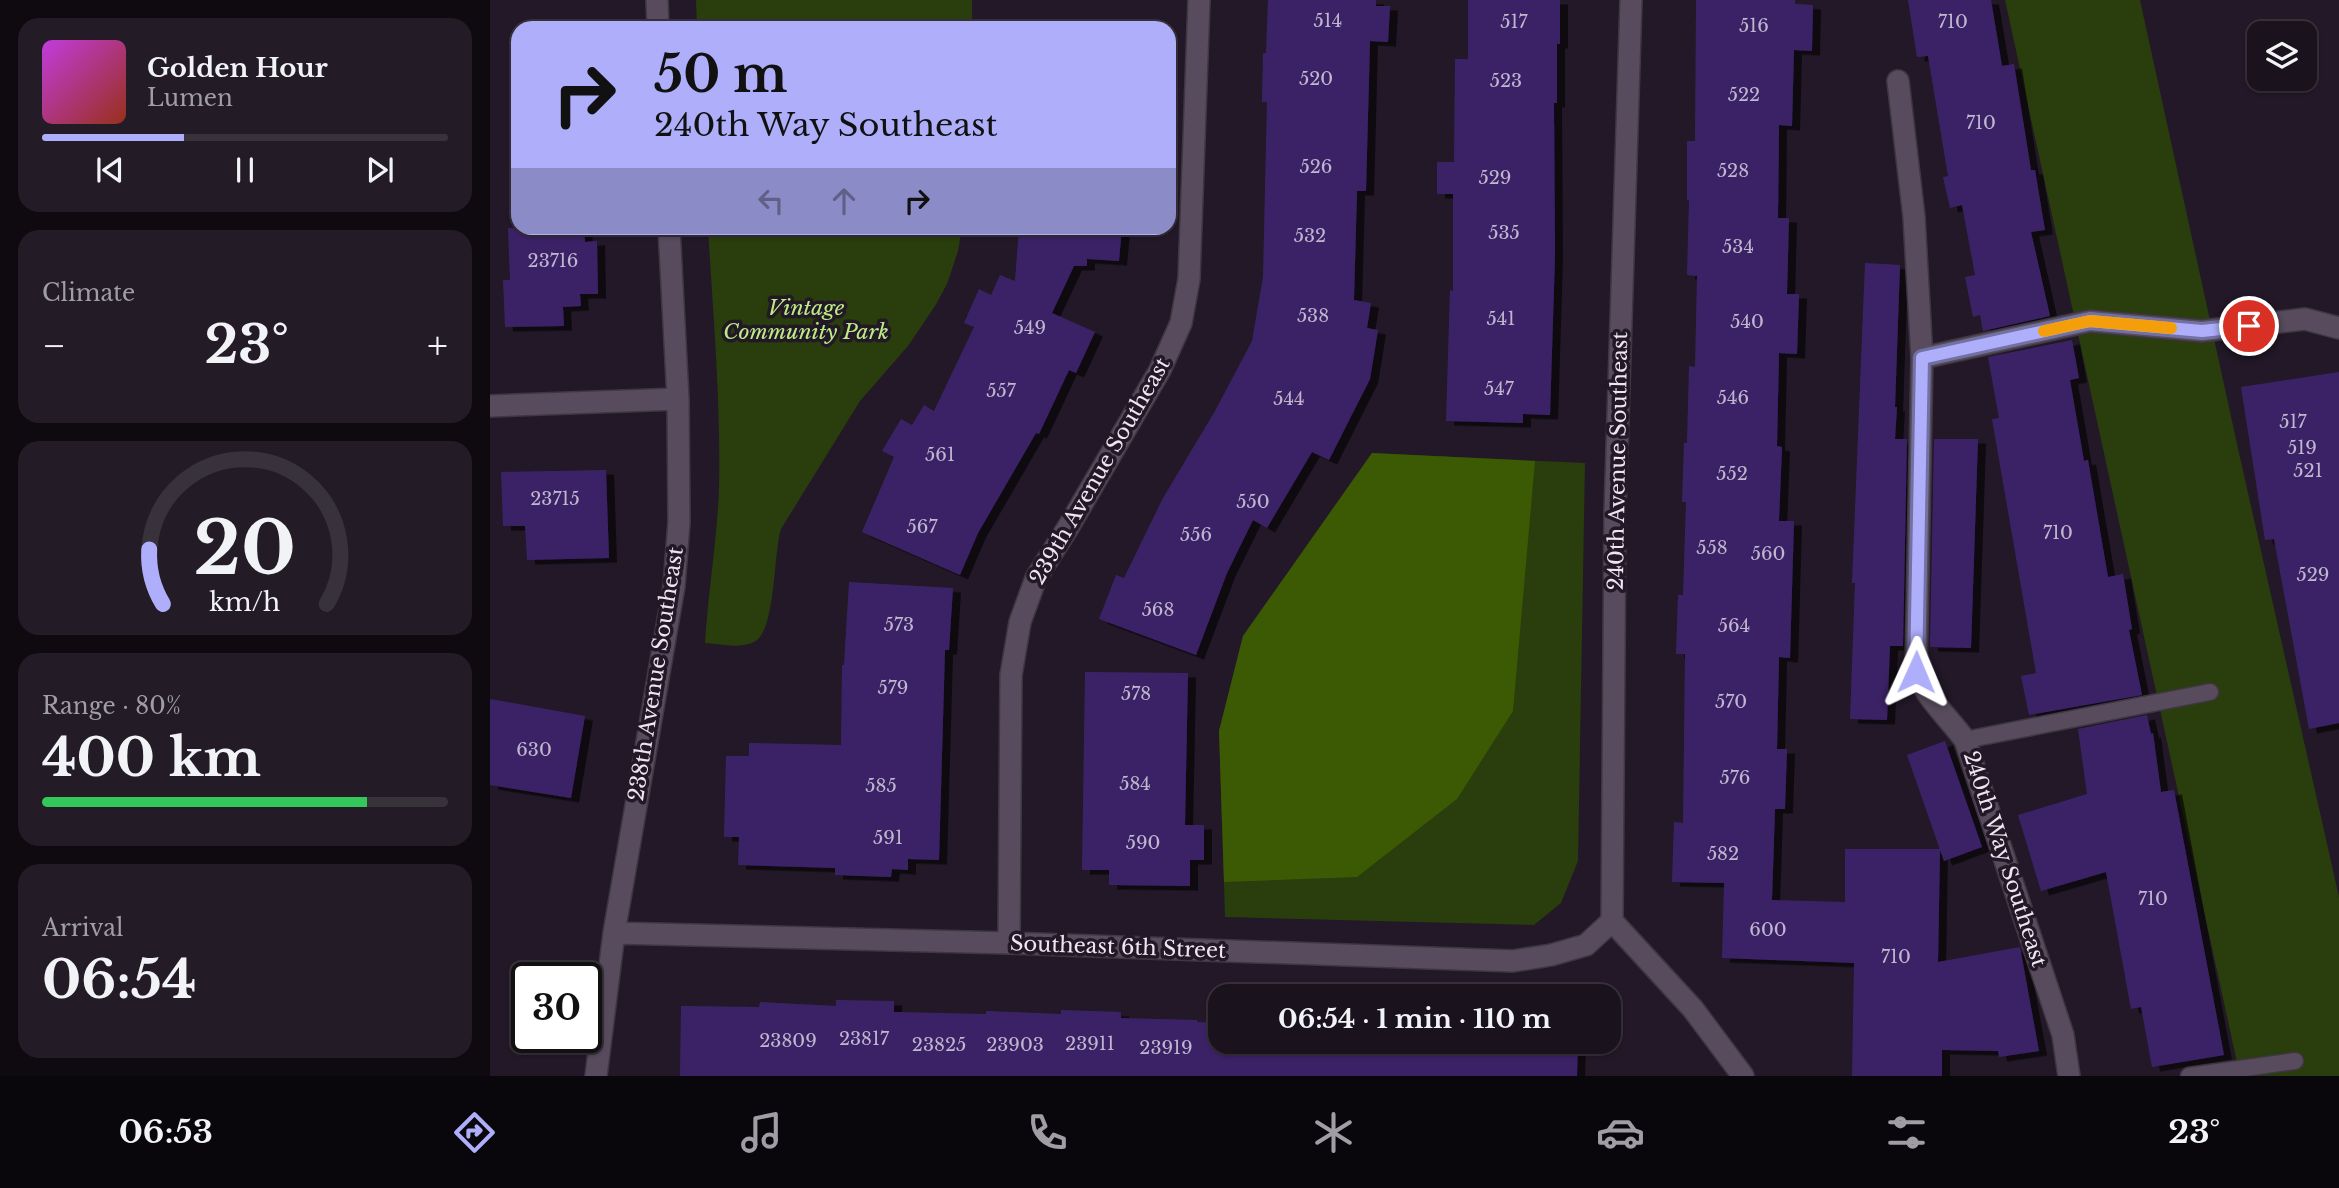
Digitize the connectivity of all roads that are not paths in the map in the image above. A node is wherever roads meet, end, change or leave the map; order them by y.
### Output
1 (657, 0) edge
2 (1199, 0) edge
3 (1631, 0) edge
4 (658, 21) edge
5 (1898, 81) dead end
6 (669, 235) edge
7 (2339, 328) edge
8 (1922, 358) junction
9 (678, 399) junction
10 (490, 406) edge
11 (2210, 692) dead end
12 (1965, 740) junction
13 (1612, 921) junction
14 (614, 933) junction
15 (1009, 943) junction
16 (2295, 1061) dead end
17 (596, 1076) edge
18 (1743, 1076) edge
19 (2069, 1076) edge
20 (2189, 1076) edge

1 - 4 street
2 - 15 street, 239th Avenue Southeast
3 - 13 street, 240th Avenue Southeast
5 - 8 street, 240th Way Southeast
6 - 9 street, 238th Avenue Southeast
7 - 8 street
8 - 12 street, 240th Way Southeast
9 - 10 street
9 - 14 street, 238th Avenue Southeast
11 - 12 lane
12 - 19 street, 240th Way Southeast
13 - 15 street, Southeast 6th Street
13 - 18 street
14 - 15 street, Southeast 6th Street
14 - 17 street, 238th Avenue Southeast
16 - 20 lane

